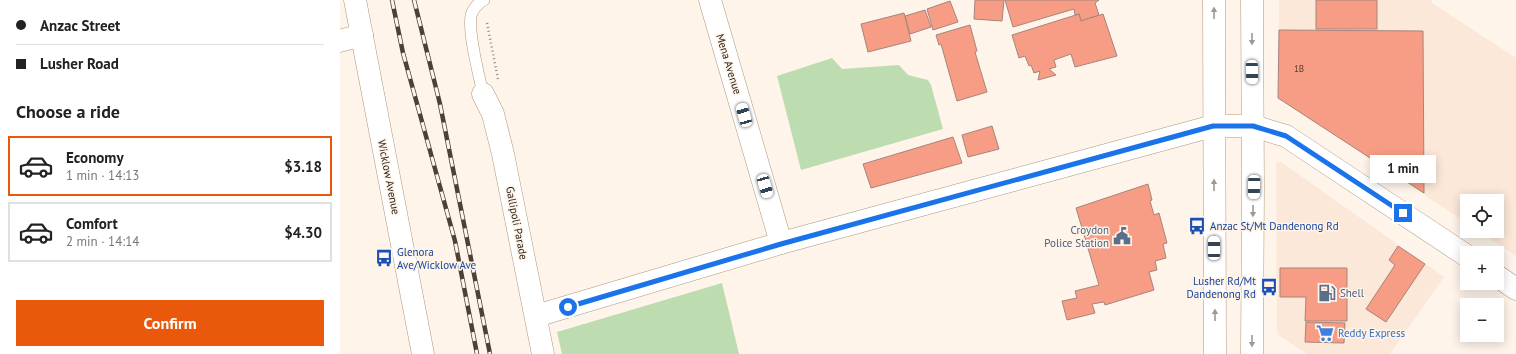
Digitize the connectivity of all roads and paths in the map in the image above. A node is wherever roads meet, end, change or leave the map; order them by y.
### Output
1 (355, 0) edge
2 (710, 0) edge
3 (1214, 0) edge
4 (1252, 0) edge
5 (482, 1) edge
6 (362, 35) junction
7 (340, 41) edge
8 (487, 101) junction
9 (1213, 126) junction
10 (1253, 126) junction
11 (781, 244) junction
12 (1460, 251) edge
13 (1504, 281) edge
14 (1516, 289) edge
15 (536, 316) junction
16 (423, 354) edge
17 (543, 354) edge
18 (1215, 354) edge
19 (1252, 354) edge

1 - 6 street, Wicklow Avenue
2 - 11 street, Mena Avenue
9 -> 3 street
4 -> 10 street
5 - 8 lane
5 - 8 path
6 - 7 street
6 - 16 street, Wicklow Avenue
8 - 15 street, Gallipoli Parade
9 - 10 street
9 - 11 street
18 -> 9 street
10 - 12 street
10 -> 19 street
11 - 15 street
13 - 14 street
15 - 17 street, Gallipoli Parade

